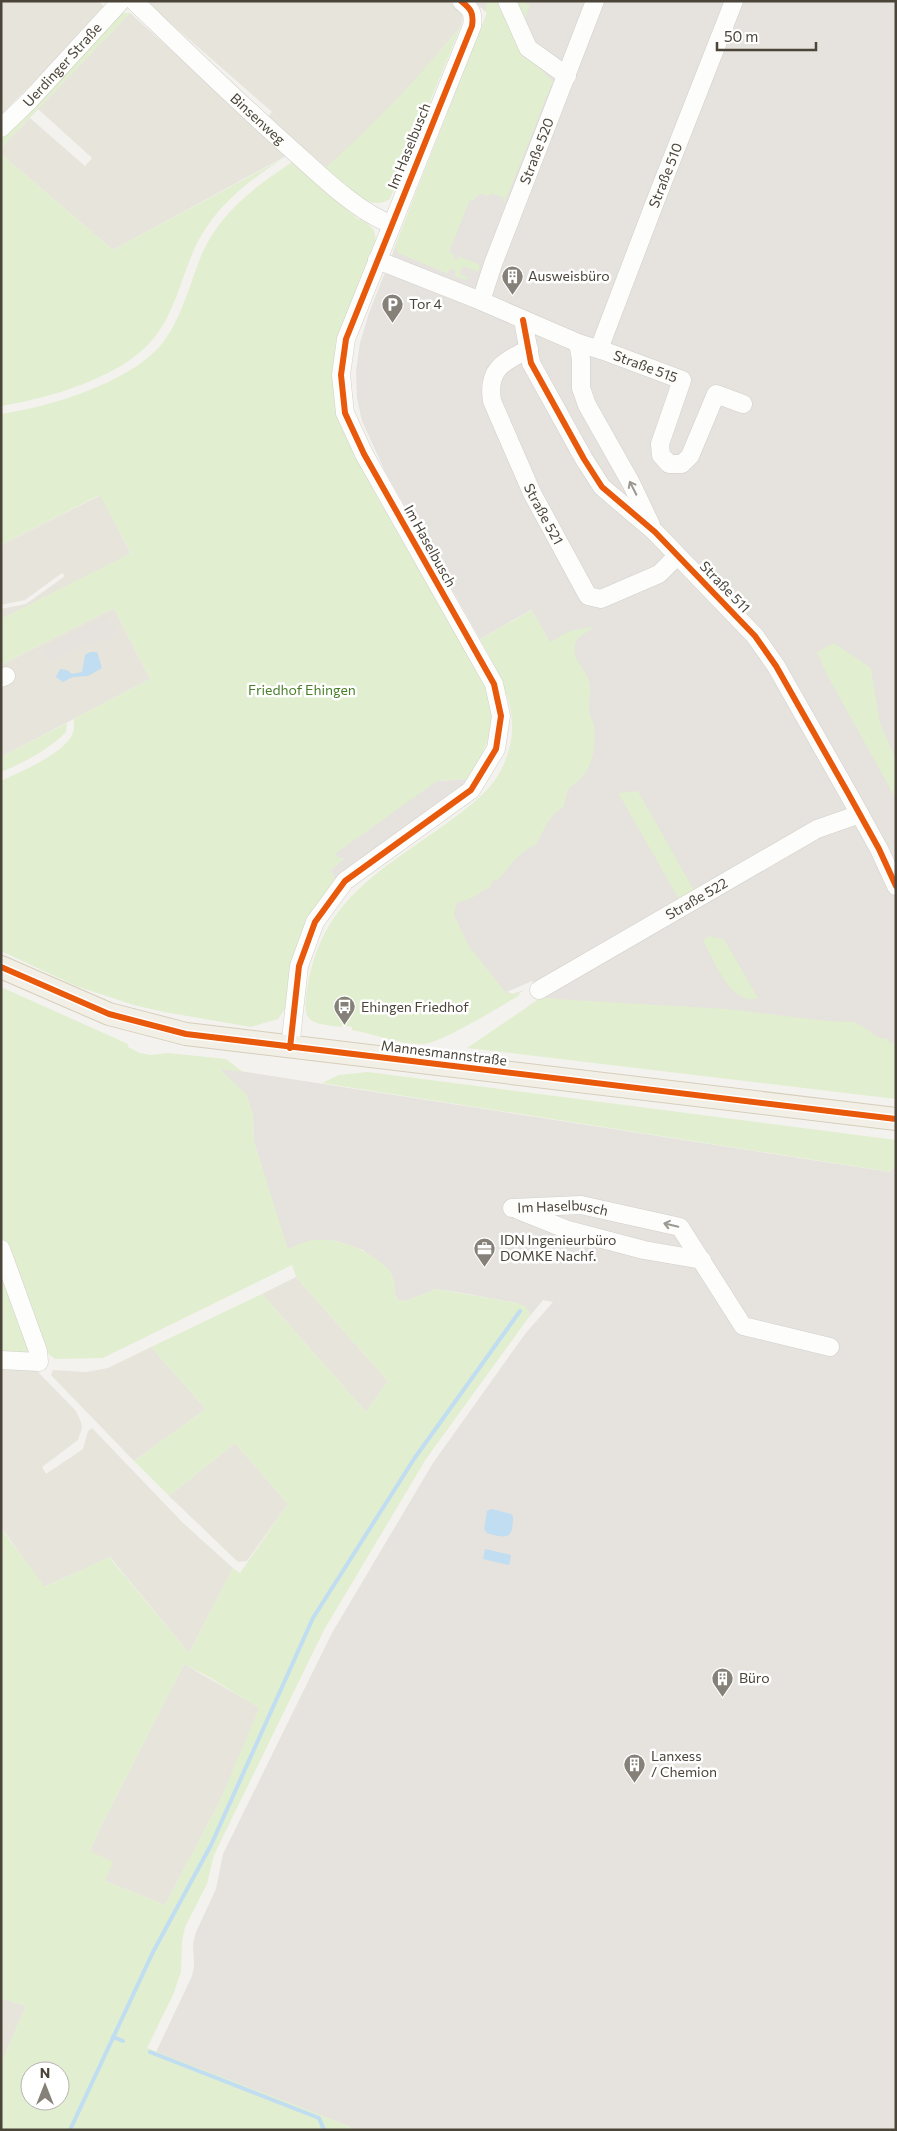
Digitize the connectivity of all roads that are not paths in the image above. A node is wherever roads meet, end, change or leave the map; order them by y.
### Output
1 (121, 1) edge
2 (134, 1) edge
3 (461, 1) edge
4 (506, 1) edge
5 (595, 1) edge
6 (734, 1) edge
7 (567, 76) junction
8 (1, 128) edge
9 (391, 224) junction
10 (377, 260) junction
11 (481, 301) junction
12 (523, 320) junction
13 (578, 344) junction
14 (528, 349) junction
15 (599, 349) junction
16 (743, 404) dead end
17 (655, 532) junction
18 (677, 556) junction
19 (860, 814) junction
20 (896, 886) edge
21 (1, 967) edge
22 (539, 990) dead end
23 (290, 1048) junction
24 (895, 1119) edge
25 (1, 1249) edge
26 (702, 1260) junction
27 (830, 1346) dead end
28 (1, 1360) edge

1 - 8 street, Uerdinger Straße
2 - 9 street, Binsenweg
3 - 9 street, Im Haselbusch
4 - 7 street
5 - 7 street, Straße 520
6 - 15 street, Straße 510
7 - 11 street, Straße 520
9 - 10 street, Im Haselbusch
10 - 11 street
10 - 23 street, Im Haselbusch
11 - 12 street
12 - 13 street
12 - 14 street, Straße 511
13 - 15 street, Straße 515
17 -> 13 street, Straße 511
14 - 17 street, Straße 511
14 - 18 street, Straße 521
15 - 16 street, Straße 515
17 - 18 street, Straße 511
18 - 19 street, Straße 511
19 - 20 street, Straße 511
19 - 22 street, Straße 522
21 - 23 main road, Mannesmannstraße
23 - 24 main road, Mannesmannstraße
25 - 28 street
26 -> 26 street, Im Haselbusch
26 - 27 street, Im Haselbusch

